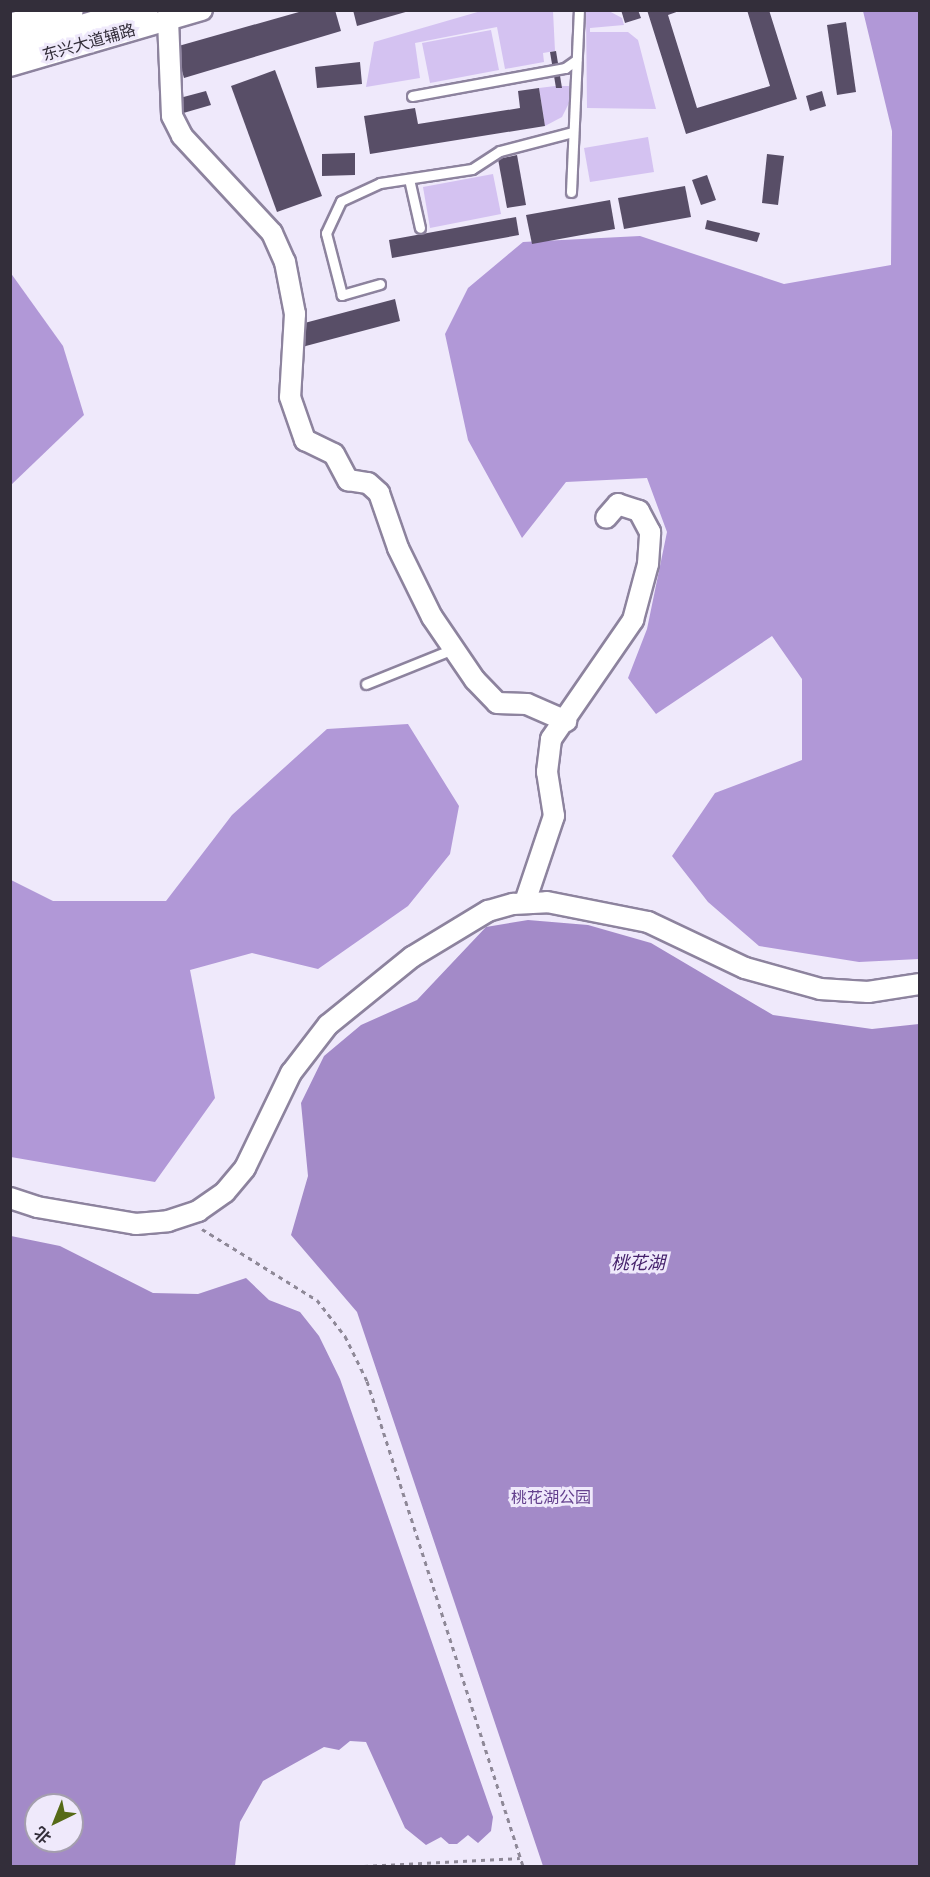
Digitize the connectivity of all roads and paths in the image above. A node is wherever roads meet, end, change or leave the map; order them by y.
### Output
1 (202, 10) edge
2 (579, 10) edge
3 (155, 15) edge
4 (69, 21) edge
5 (10, 27) edge
6 (104, 39) junction
7 (10, 49) edge
8 (576, 60) junction
9 (10, 66) edge
10 (411, 96) dead end
11 (573, 132) junction
12 (409, 179) junction
13 (571, 192) dead end
14 (420, 228) dead end
15 (380, 284) dead end
16 (606, 518) dead end
17 (453, 649) junction
18 (366, 684) dead end
19 (566, 721) junction
20 (525, 902) junction
21 (920, 984) edge
22 (10, 1198) edge
23 (198, 1210) junction
24 (520, 1858) junction
25 (364, 1866) edge
26 (523, 1866) edge

1 - 3 street, 东兴大道辅路
2 - 8 lane
3 - 4 main road
3 - 6 street, 东兴大道辅路
3 - 17 street
4 - 5 main road
4 - 6 street
4 - 7 main road
6 - 9 street, 东兴大道辅路
8 - 10 lane
8 - 11 lane
11 - 12 lane
11 - 13 lane
12 - 14 lane
12 - 15 lane
16 - 19 street
17 - 18 lane
17 - 19 street
19 - 20 street
20 - 21 street
20 - 23 street
22 - 23 street
23 - 24 path
24 - 25 path
24 - 26 path

